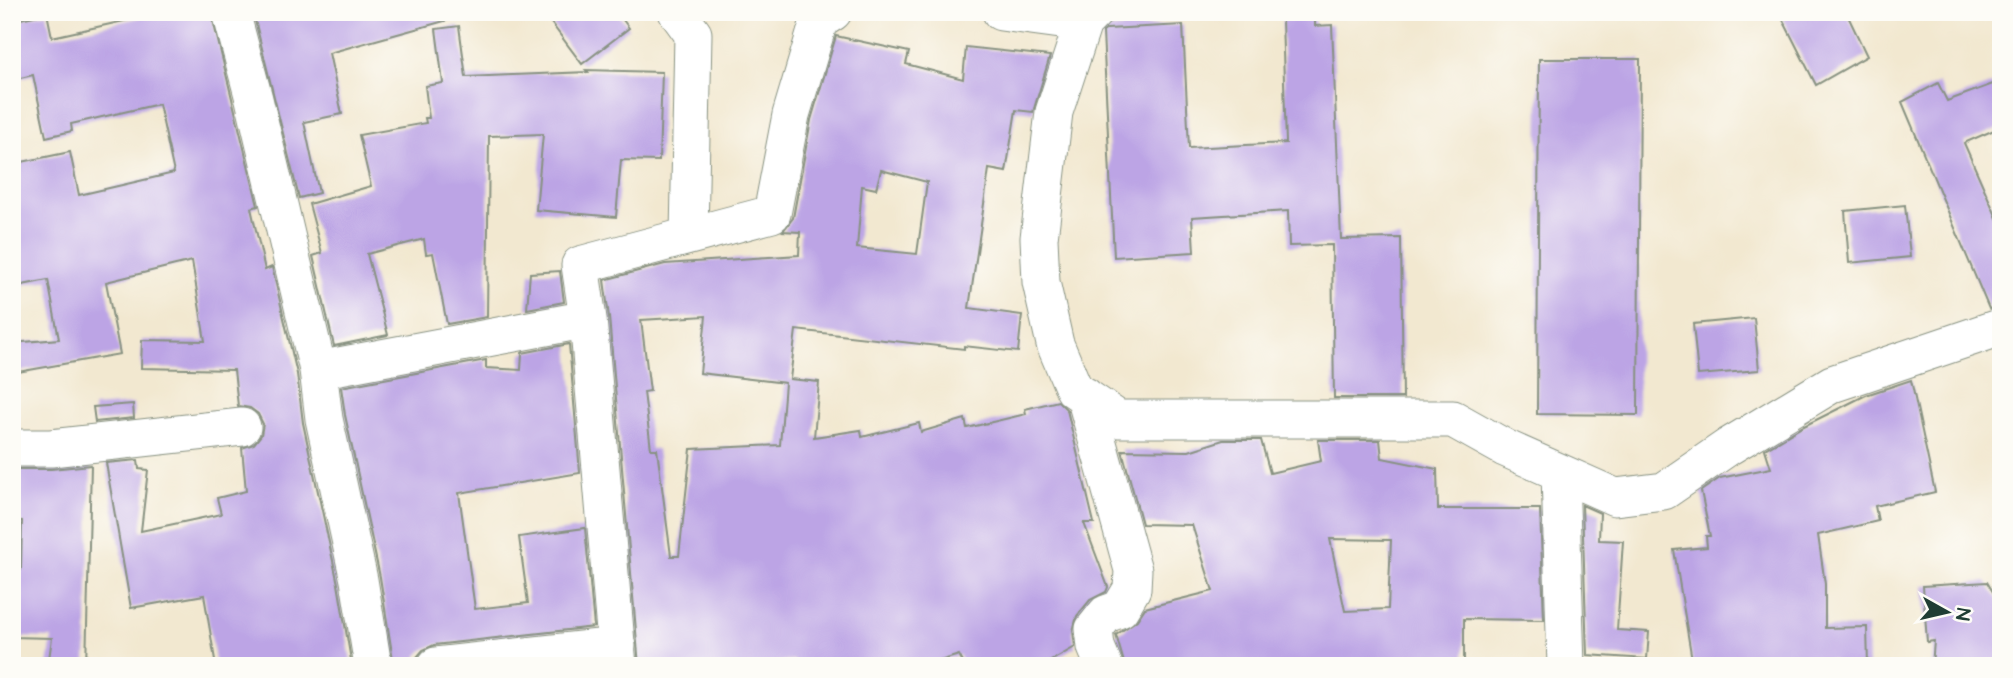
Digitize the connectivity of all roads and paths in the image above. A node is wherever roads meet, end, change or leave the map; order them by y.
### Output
1 (231, 12) edge
2 (677, 12) edge
3 (833, 12) edge
4 (1001, 12) edge
5 (1088, 18) edge
6 (689, 236) junction
7 (588, 319) junction
8 (2001, 327) edge
9 (318, 370) junction
10 (1085, 396) junction
11 (242, 427) dead end
12 (12, 449) edge
13 (1560, 474) junction
14 (617, 656) edge
15 (373, 666) edge
16 (436, 666) edge
17 (1104, 666) edge
18 (1566, 666) edge

1 - 9 street
2 - 6 street
3 - 6 street
4 - 5 street
5 - 10 street
6 - 7 street
7 - 9 street
7 - 14 street
8 - 13 street
9 - 15 street
10 - 13 street
10 - 17 street
11 - 12 street
13 - 18 street
14 - 16 street

